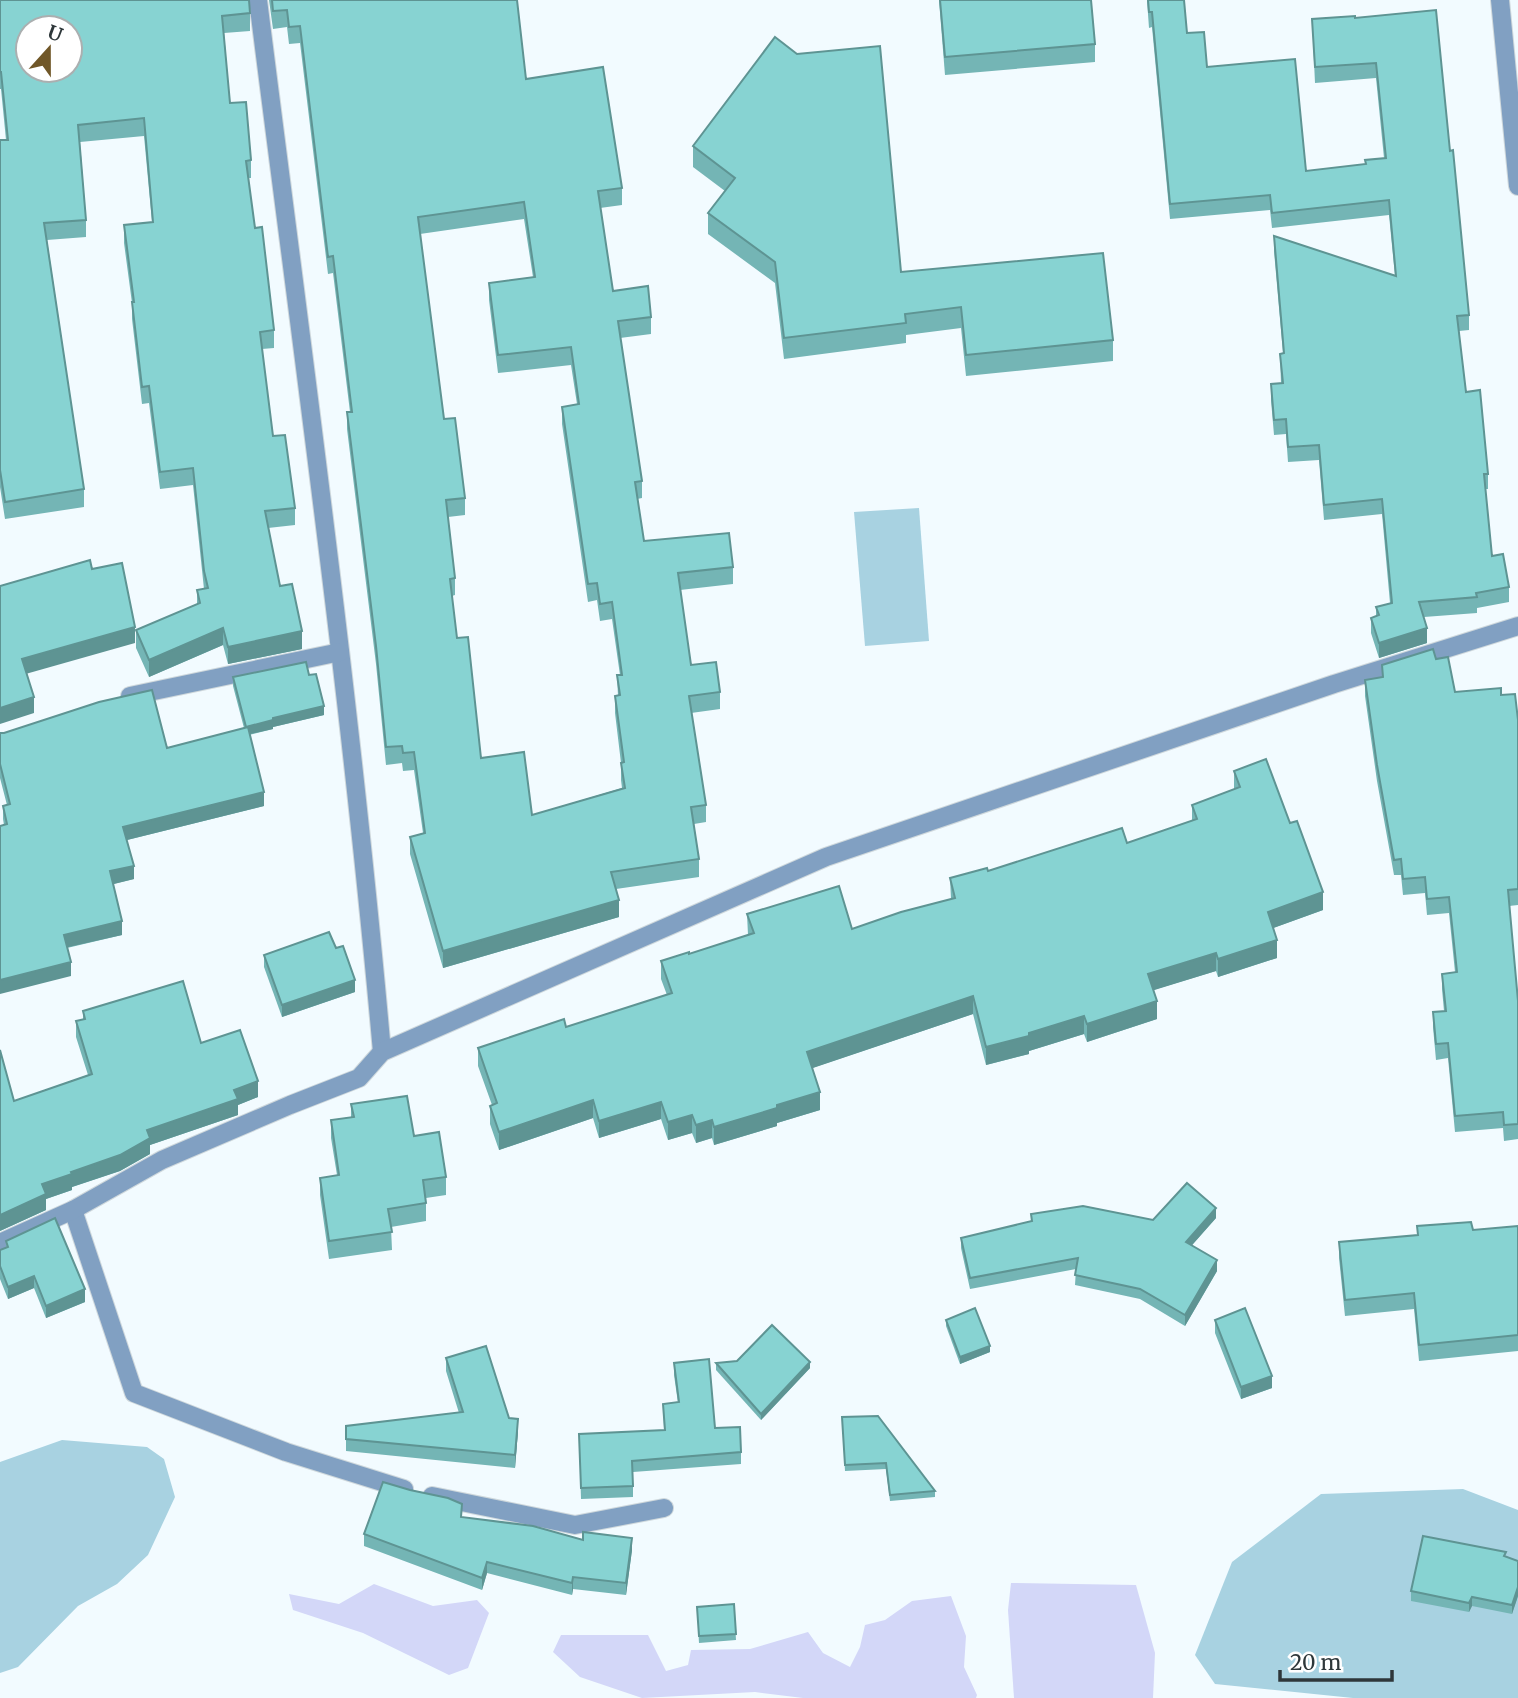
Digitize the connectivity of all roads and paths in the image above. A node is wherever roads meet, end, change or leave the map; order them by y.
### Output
1 (258, 0) edge
2 (1500, 0) edge
3 (1518, 186) edge
4 (1518, 626) edge
5 (340, 652) junction
6 (117, 699) edge
7 (382, 1052) junction
8 (73, 1210) junction
9 (0, 1243) edge
10 (664, 1508) dead end

1 - 5 street
2 - 3 street
4 - 7 street
5 - 6 street
5 - 7 street
7 - 8 street
8 - 9 street
8 - 10 street

